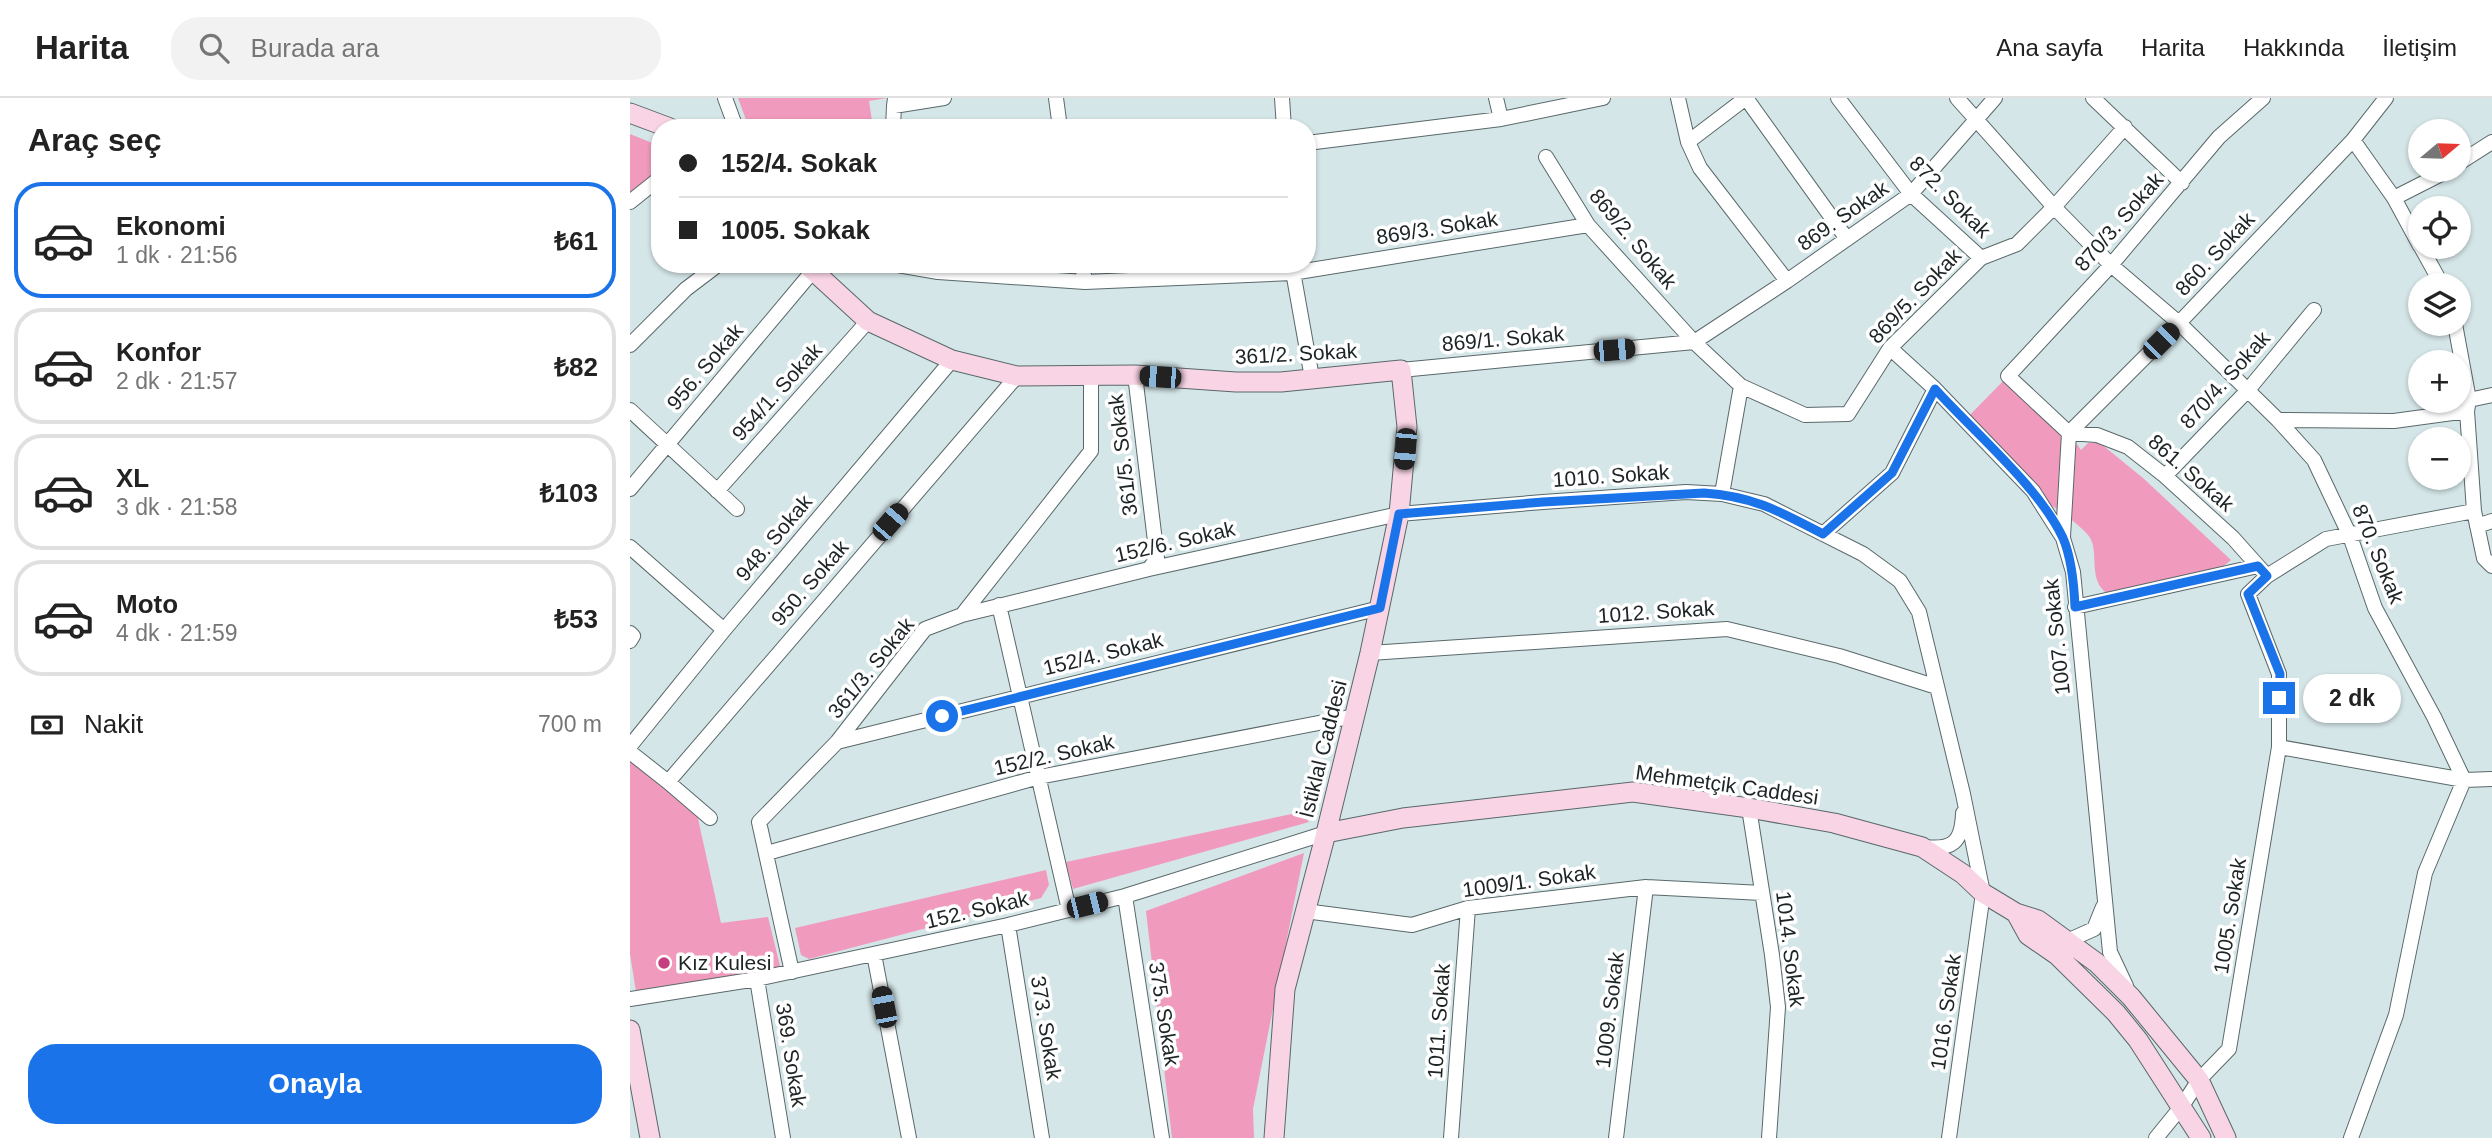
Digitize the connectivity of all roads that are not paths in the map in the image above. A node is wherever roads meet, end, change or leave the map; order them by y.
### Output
1 (725, 98) edge
2 (944, 98) edge
3 (1056, 98) edge
4 (1282, 98) edge
5 (1496, 98) edge
6 (1678, 98) edge
7 (1746, 98) edge
8 (1838, 98) edge
9 (1957, 98) edge
10 (1995, 98) edge
11 (2093, 98) edge
12 (2263, 98) edge
13 (2386, 98) edge
14 (1597, 99) edge
15 (894, 102) edge
16 (630, 114) edge
17 (733, 119) edge
18 (1059, 119) edge
19 (1283, 119) edge
20 (1501, 119) junction
21 (651, 121) edge
22 (1976, 121) junction
23 (2125, 127) junction
24 (2353, 140) junction
25 (1316, 142) edge
26 (1688, 142) junction
27 (2492, 142) edge
28 (2471, 155) edge
29 (1546, 157) dead end
30 (2425, 182) edge
31 (2182, 183) junction
32 (651, 185) edge
33 (1911, 194) junction
34 (2393, 198) junction
35 (630, 202) edge
36 (2054, 207) junction
37 (2408, 224) edge
38 (1588, 225) junction
39 (1847, 239) junction
40 (1981, 258) junction
41 (1316, 265) edge
42 (2111, 265) junction
43 (707, 273) edge
44 (805, 273) edge
45 (815, 273) edge
46 (953, 273) edge
47 (1084, 273) edge
48 (1228, 273) edge
49 (1293, 273) edge
50 (1787, 281) junction
51 (1085, 282) junction
52 (2314, 310) dead end
53 (868, 321) junction
54 (2179, 323) junction
55 (1694, 342) junction
56 (630, 345) edge
57 (1890, 348) junction
58 (952, 360) junction
59 (1401, 370) junction
60 (1135, 375) junction
61 (1017, 376) junction
62 (1091, 377) junction
63 (1312, 378) junction
64 (1741, 386) junction
65 (1935, 389) junction
66 (2248, 390) junction
67 (2492, 395) edge
68 (2471, 405) edge
69 (630, 410) edge
70 (2433, 413) edge
71 (2468, 413) edge
72 (2278, 420) junction
73 (2069, 433) junction
74 (668, 445) junction
75 (2165, 476) junction
76 (630, 489) edge
77 (718, 491) junction
78 (1722, 494) junction
79 (737, 509) dead end
80 (2474, 511) junction
81 (1399, 514) junction
82 (2492, 522) edge
83 (2477, 526) junction
84 (1823, 534) junction
85 (2350, 536) junction
86 (2063, 538) junction
87 (630, 547) edge
88 (2492, 566) edge
89 (1149, 569) junction
90 (2263, 571) junction
91 (999, 605) junction
92 (2075, 607) junction
93 (1380, 608) junction
94 (962, 615) junction
95 (724, 630) junction
96 (630, 633) edge
97 (630, 641) edge
98 (1370, 653) junction
99 (1937, 687) junction
100 (1021, 696) junction
101 (1355, 716) junction
102 (837, 742) junction
103 (630, 746) edge
104 (2279, 747) junction
105 (630, 752) edge
106 (1039, 777) junction
107 (2492, 779) edge
108 (2464, 780) junction
109 (668, 782) junction
110 (1963, 794) junction
111 (1749, 808) junction
112 (710, 818) dead end
113 (1326, 833) junction
114 (1922, 847) junction
115 (766, 853) junction
116 (1646, 887) junction
117 (1983, 892) junction
118 (1762, 893) junction
119 (1125, 896) junction
120 (2104, 906) junction
121 (1468, 908) junction
122 (1069, 910) junction
123 (1305, 911) junction
124 (2016, 913) junction
125 (1008, 925) junction
126 (2067, 941) junction
127 (874, 954) junction
128 (792, 972) junction
129 (757, 979) junction
130 (2131, 996) junction
131 (630, 999) edge
132 (630, 1030) edge
133 (2199, 1080) junction
134 (2182, 1106) junction
135 (650, 1138) edge
136 (783, 1138) edge
137 (909, 1138) edge
138 (1042, 1138) edge
139 (1162, 1138) edge
140 (1274, 1138) edge
141 (1451, 1138) edge
142 (1616, 1138) edge
143 (1769, 1138) edge
144 (1949, 1138) edge
145 (2155, 1138) edge
146 (2201, 1138) edge
147 (2226, 1138) edge
148 (2351, 1138) edge

1 - 17 street
2 - 15 street
3 - 18 street
4 - 19 street
5 - 20 street
6 - 26 street
7 - 26 street
7 - 39 street
8 - 33 street, 872. Sokak
9 - 22 street, 870. Sokak
10 - 22 street, 869. Sokak
11 - 23 street
12 - 31 street, 870/3. Sokak
13 - 24 street, 860. Sokak
14 - 20 street
16 - 21 main road
20 - 25 street
22 - 33 street, 869. Sokak
22 - 36 street, 870. Sokak
23 - 31 street
23 - 36 street, 869/5. Sokak
24 - 34 street
24 - 54 street, 860. Sokak
26 - 50 street
27 - 28 street
29 - 38 street, 869/2. Sokak
30 - 34 street
31 - 42 street, 870/3. Sokak
32 - 35 street
33 - 39 street, 869. Sokak
33 - 40 street, 872. Sokak
34 - 37 street
36 - 40 street, 869/5. Sokak
36 - 42 street, 870. Sokak
38 - 41 street, 869/3. Sokak
38 - 55 street, 869/2. Sokak
39 - 50 street, 869. Sokak
40 - 57 street, 869/5. Sokak
42 - 54 street, 870. Sokak
42 - 73 street, 870/3. Sokak
43 - 56 street
44 - 74 street, 956. Sokak
45 - 53 main road, 361/2. Sokak
46 - 51 street, 869/3. Sokak
47 - 51 street
48 - 51 street, 869/3. Sokak
49 - 63 street
50 - 55 street, 869. Sokak
52 - 66 street, 870/4. Sokak
53 - 58 main road, 361/2. Sokak
53 - 77 street, 954/1. Sokak
54 - 66 street, 870. Sokak
54 - 73 street, 860. Sokak
55 - 59 street, 869/1. Sokak
55 - 64 street, 869/5. Sokak
57 - 64 street, 869/5. Sokak
57 - 65 street, 1007. Sokak
58 - 61 main road, 361/2. Sokak
58 - 95 street, 948. Sokak
59 - 63 main road, 361/2. Sokak
59 - 81 main road, İstiklal Caddesi
60 - 62 main road, 361/2. Sokak
60 - 63 main road, 361/2. Sokak
60 - 89 street, 361/5. Sokak
61 - 62 main road, 361/2. Sokak
61 - 109 street, 950. Sokak
62 - 94 street
64 - 78 street
65 - 84 street
65 - 86 street, 1007. Sokak
66 - 72 street, 870. Sokak
66 - 75 street, 870/4. Sokak
67 - 68 street
69 - 74 street
70 - 72 street
71 - 80 street
72 - 85 street, 870. Sokak
73 - 75 street, 861. Sokak
73 - 86 street
74 - 76 street, 956. Sokak
74 - 77 street
75 - 90 street, 861. Sokak
77 - 79 street
78 - 81 street, 1010. Sokak
78 - 84 street, 1010. Sokak
80 - 83 street
80 - 85 street
81 - 89 street, 152/6. Sokak
81 - 93 main road, İstiklal Caddesi
82 - 83 street
83 - 88 street
84 - 99 street, 1010. Sokak
85 - 90 street
85 - 108 street, 870. Sokak
86 - 92 street, 1007. Sokak
87 - 95 street
89 - 91 street, 152/6. Sokak
90 - 92 street
90 - 104 street, 1005. Sokak
91 - 94 street, 152/6. Sokak
91 - 100 street
92 - 120 street, 1007. Sokak
93 - 98 main road, İstiklal Caddesi
93 - 100 street, 152/4. Sokak
94 - 102 street, 361/3. Sokak
95 - 103 street, 948. Sokak
96 - 97 street
98 - 99 street, 1012. Sokak
98 - 101 main road, İstiklal Caddesi
99 - 110 street, 1010. Sokak
100 - 102 street, 152/4. Sokak
100 - 106 street
101 - 106 street, 152/2. Sokak
101 - 113 main road, İstiklal Caddesi
102 - 115 street, 361/3. Sokak
104 - 108 street
104 - 133 street, 1005. Sokak
105 - 109 street
106 - 115 street, 152/2. Sokak
106 - 122 street
107 - 108 street
108 - 148 street
109 - 112 street
110 - 114 street
110 - 117 street, 1010. Sokak
111 - 113 main road, Mehmetçik Caddesi
111 - 114 main road, Mehmetçik Caddesi
111 - 118 street, 1014. Sokak
113 - 119 street, 152. Sokak
113 - 123 main road, İstiklal Caddesi
114 - 117 main road, Mehmetçik Caddesi
115 - 128 street, 361/3. Sokak
116 - 118 street, 1009/1. Sokak
116 - 121 street, 1009/1. Sokak
116 - 142 street, 1009. Sokak
117 - 124 main road, Mehmetçik Caddesi
117 - 144 street, 1016. Sokak
118 - 143 street, 1014. Sokak
119 - 122 street, 152. Sokak
119 - 139 street, 375. Sokak
120 - 126 street
120 - 130 street, 1007. Sokak
121 - 123 street, 1009/1. Sokak
121 - 141 street, 1011. Sokak
122 - 125 street, 152. Sokak
123 - 140 main road, İstiklal Caddesi
124 - 126 main road, Mehmetçik Caddesi
124 - 134 main road, Mehmetçik Caddesi
125 - 127 street, 152. Sokak
125 - 138 street, 373. Sokak
126 - 130 main road, Mehmetçik Caddesi
127 - 128 street, 152. Sokak
127 - 137 street
128 - 129 street, 152. Sokak
129 - 131 street, 152. Sokak
129 - 136 street, 369. Sokak
130 - 133 main road, Mehmetçik Caddesi
132 - 135 main road
133 - 134 street, 1005. Sokak
133 - 147 main road, Mehmetçik Caddesi
134 - 145 street, 1005. Sokak
134 - 146 main road, Mehmetçik Caddesi

